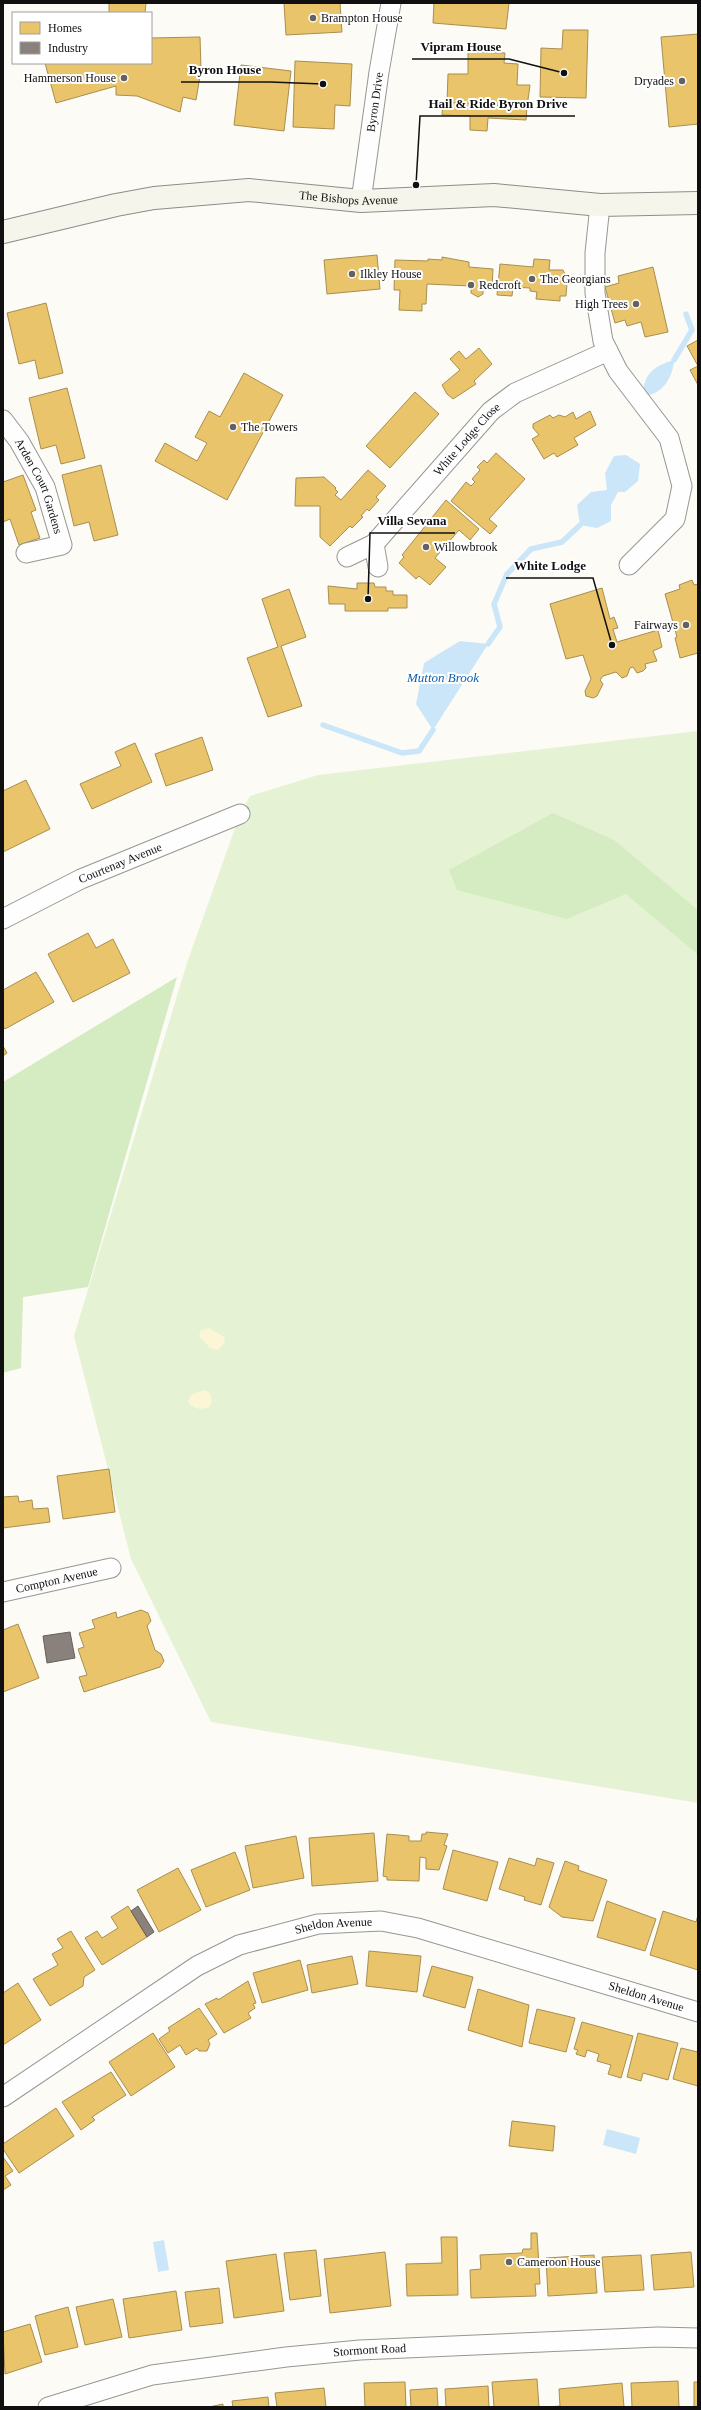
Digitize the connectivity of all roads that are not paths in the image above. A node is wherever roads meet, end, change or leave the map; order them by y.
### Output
1 (391, 3) edge
2 (361, 201) junction
3 (698, 204) edge
4 (600, 205) junction
5 (3, 232) edge
6 (608, 351) junction
7 (3, 420) edge
8 (374, 544) junction
9 (26, 553) dead end
10 (347, 557) dead end
11 (629, 565) dead end
12 (378, 567) dead end
13 (240, 814) dead end
14 (3, 919) edge
15 (111, 1568) dead end
16 (3, 1592) edge
17 (698, 2012) edge
18 (3, 2097) edge
19 (698, 2338) edge
20 (48, 2407) edge

1 - 2 street, Byron Drive
2 - 4 street, The Bishops Avenue
2 - 5 street, The Bishops Avenue
3 - 4 street, The Bishops Avenue
4 - 6 street
6 - 8 street, White Lodge Close
6 - 11 street
7 - 9 street, Arden Court Gardens
8 - 10 street, White Lodge Close
8 - 12 street
13 - 14 street, Courtenay Avenue
15 - 16 street, Compton Avenue
17 - 18 street, Sheldon Avenue
19 - 20 street, Stormont Road

